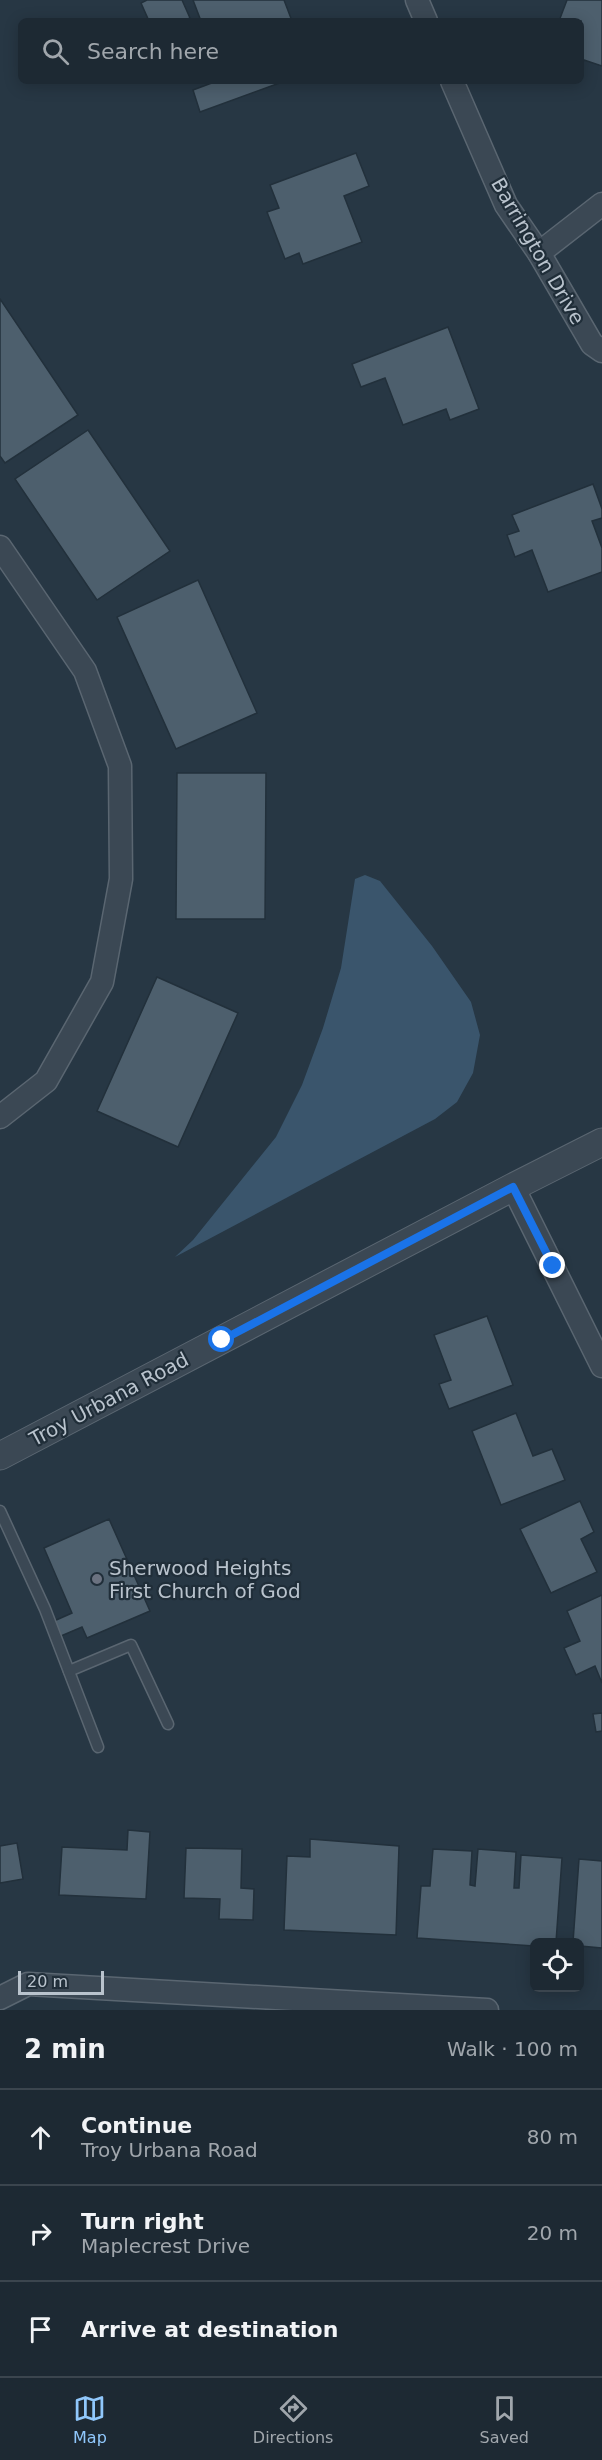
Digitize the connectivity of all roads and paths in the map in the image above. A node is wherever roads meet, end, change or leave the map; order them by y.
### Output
1 (417, 0) edge
2 (425, 18) edge
3 (453, 84) edge
4 (602, 204) edge
5 (539, 253) junction
6 (602, 351) edge
7 (0, 547) edge
8 (0, 1117) edge
9 (602, 1142) edge
10 (513, 1187) junction
11 (602, 1366) edge
12 (0, 1456) edge
13 (0, 1510) edge
14 (69, 1671) junction
15 (168, 1724) dead end
16 (98, 1747) dead end
17 (0, 1998) edge
18 (487, 2010) edge

1 - 2 street
3 - 5 street, Barrington Drive
4 - 5 street
5 - 6 street, Barrington Drive
7 - 8 street
9 - 10 street, Troy Urbana Road
10 - 11 street
10 - 12 street, Troy Urbana Road
13 - 14 lane
14 - 15 lane
14 - 16 lane
17 - 18 street

